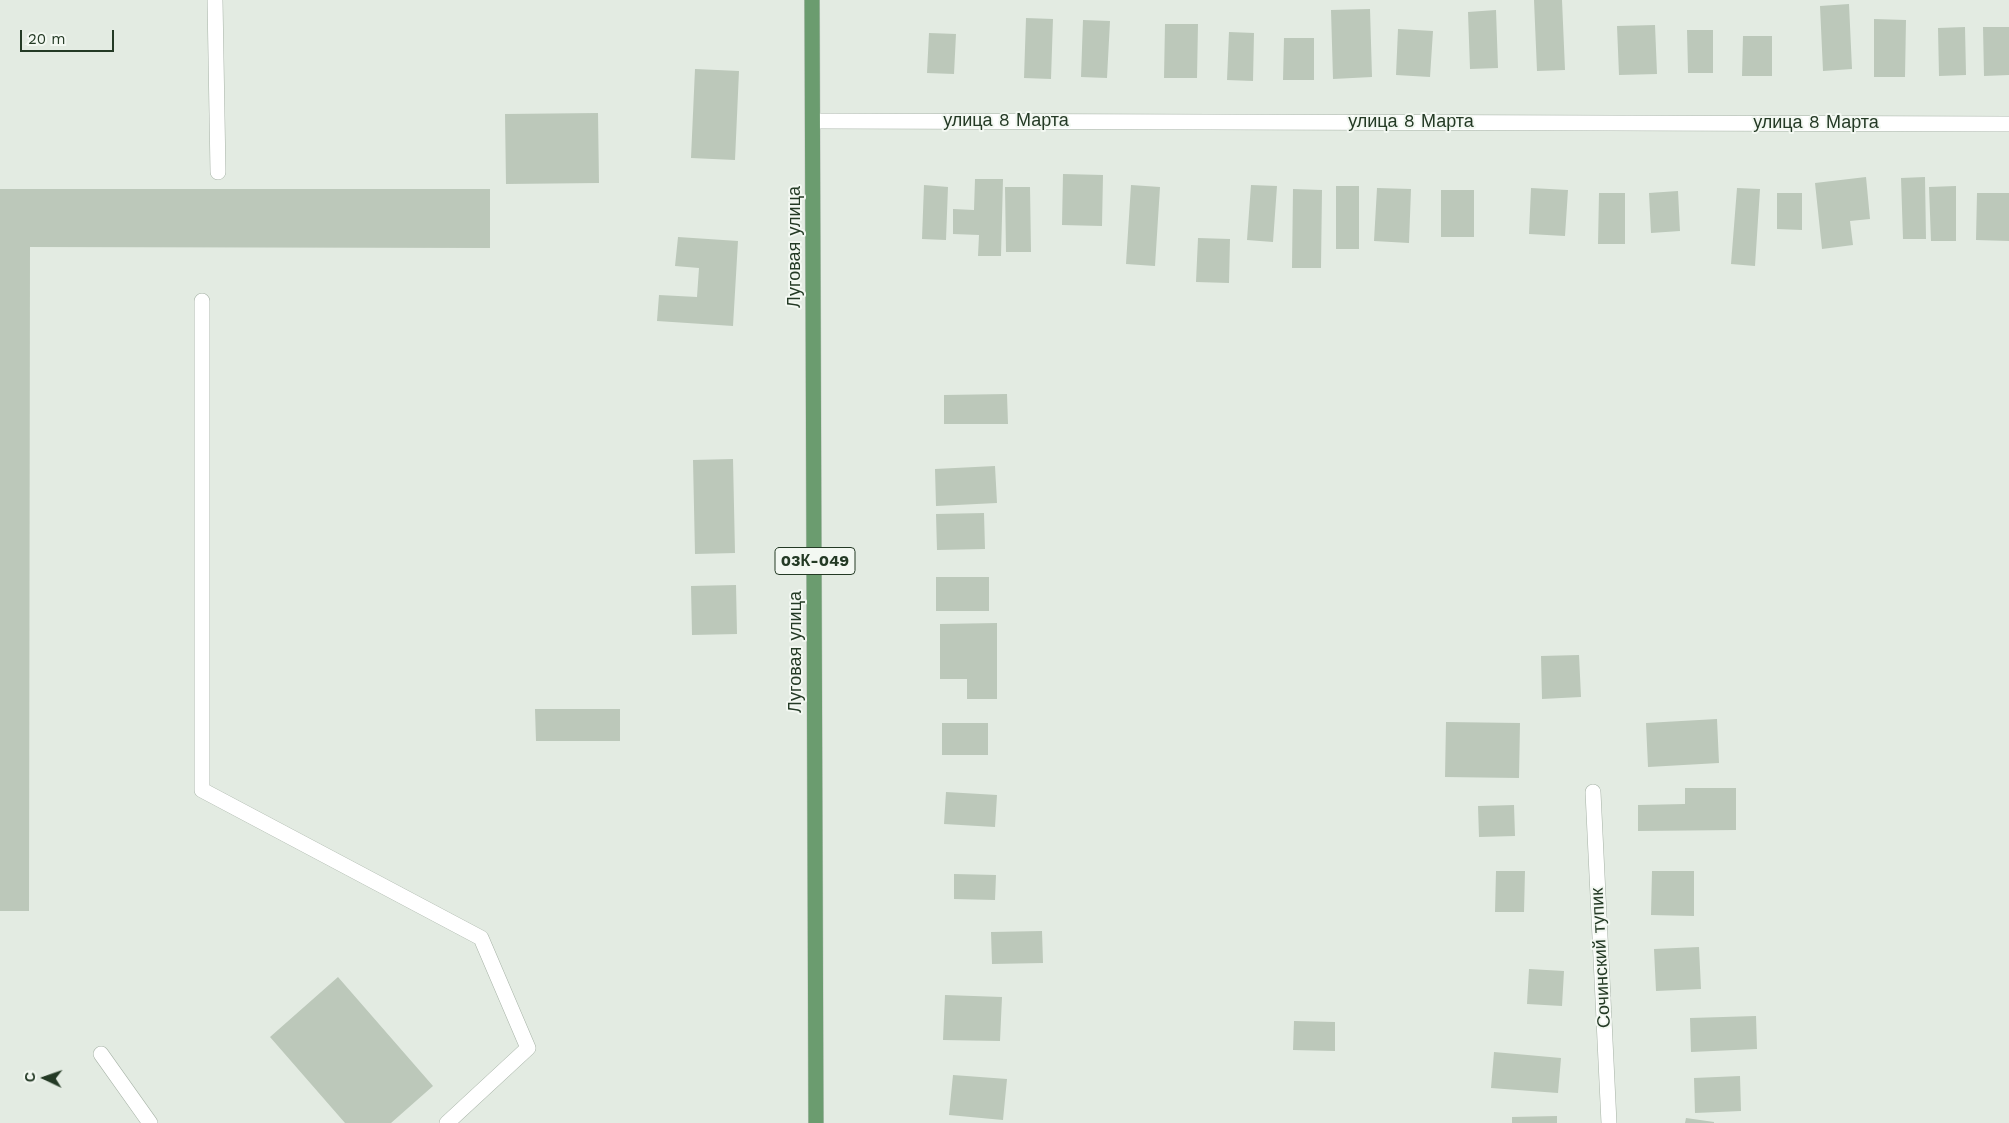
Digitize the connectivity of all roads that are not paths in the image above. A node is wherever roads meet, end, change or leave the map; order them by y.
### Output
1 (215, 0) edge
2 (812, 0) edge
3 (814, 120) junction
4 (2009, 124) edge
5 (218, 172) dead end
6 (202, 301) dead end
7 (1594, 792) dead end
8 (100, 1054) dead end
9 (150, 1123) edge
10 (447, 1123) edge
11 (816, 1123) edge
12 (1609, 1123) edge

1 - 5 street
2 - 3 main road, Луговая улица / 03К-049
3 - 4 street, улица 8 Марта
3 - 11 main road, Луговая улица / 03К-049
6 - 10 street
7 - 12 street, Сочинский тупик
8 - 9 street

